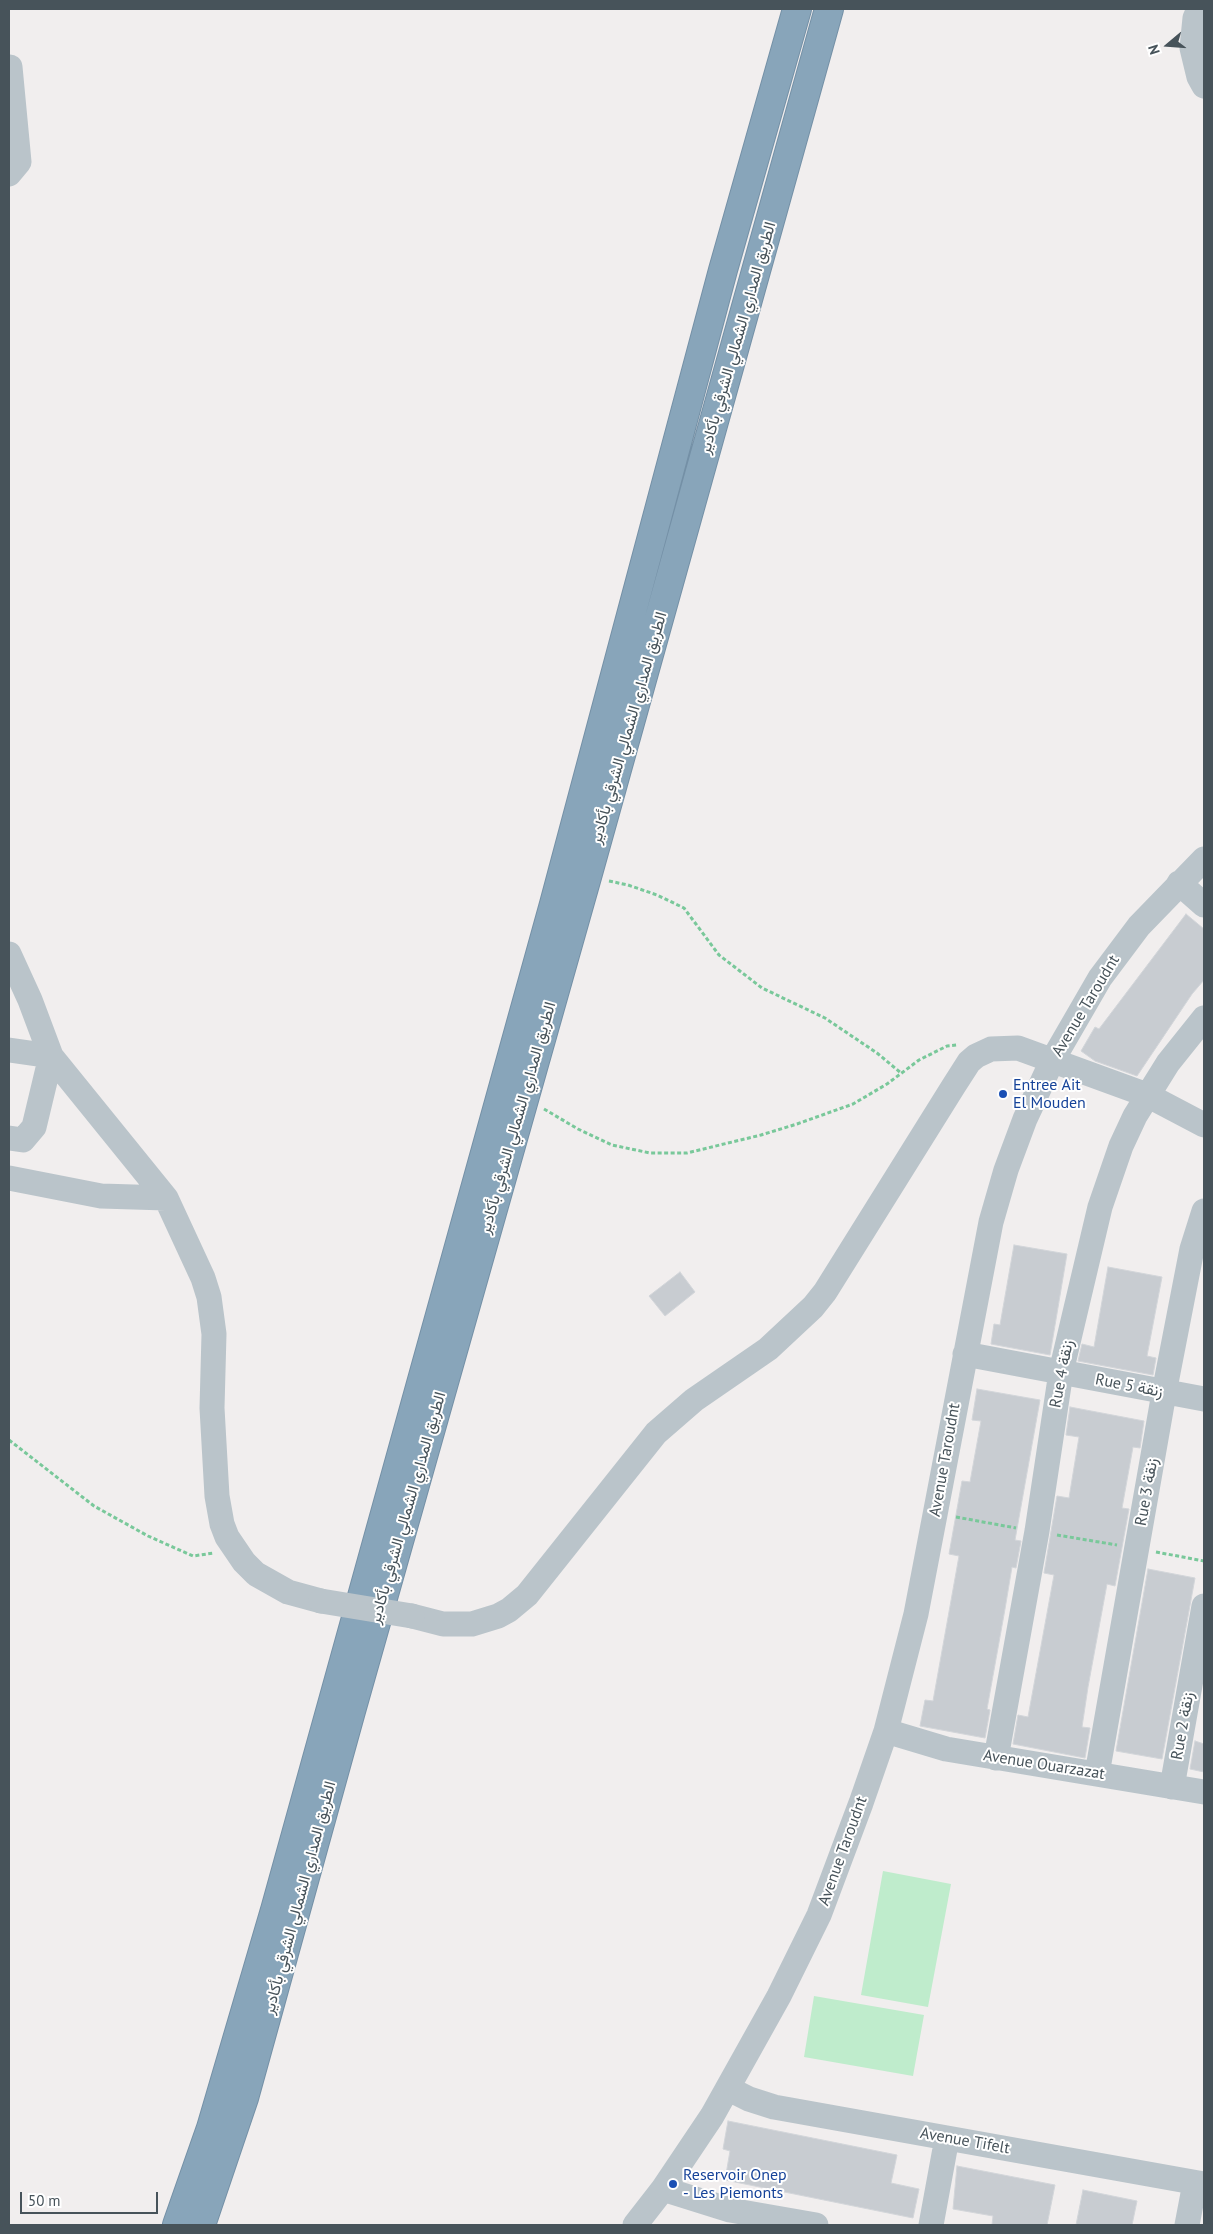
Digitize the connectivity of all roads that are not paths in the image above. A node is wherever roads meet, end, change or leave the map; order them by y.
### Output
1 (797, 9) edge
2 (829, 9) edge
3 (1199, 9) edge
4 (10, 68) dead end
5 (1204, 86) edge
6 (9, 174) edge
7 (1204, 859) edge
8 (1179, 883) junction
9 (1204, 905) edge
10 (9, 954) edge
11 (1204, 1018) edge
12 (9, 1050) edge
13 (51, 1056) junction
14 (1052, 1061) junction
15 (1147, 1095) junction
16 (1204, 1125) edge
17 (9, 1138) edge
18 (9, 1178) edge
19 (166, 1198) junction
20 (1204, 1210) edge
21 (964, 1354) junction
22 (1061, 1372) junction
23 (1164, 1393) junction
24 (1204, 1399) edge
25 (1204, 1606) edge
26 (886, 1730) junction
27 (996, 1758) junction
28 (1096, 1774) junction
29 (1172, 1787) junction
30 (1204, 1792) edge
31 (729, 2089) junction
32 (947, 2138) junction
33 (1200, 2184) edge
34 (663, 2189) junction
35 (775, 2222) edge
36 (177, 2225) edge
37 (201, 2225) edge
38 (635, 2225) edge
39 (816, 2225) edge
40 (932, 2225) edge
41 (1187, 2225) edge

1 - 36 highway, الطريق المداري الشمالي الشرقي بأكادير
2 - 37 highway, الطريق المداري الشمالي الشرقي بأكادير
3 - 5 street
4 - 6 street
7 - 8 street, Avenue Taroudnt
8 - 9 street
8 - 14 street, Avenue Taroudnt
10 - 13 street
11 - 15 street, Rue 4 زنقة
12 - 13 street
13 - 17 street
13 - 19 street
14 - 15 street
14 - 19 street, bridge
14 - 21 street, Avenue Taroudnt
15 - 16 street
15 - 22 street, Rue 4 زنقة
18 - 19 street
20 - 23 street, Rue 3 زنقة
21 - 22 street, Rue 5 زنقة
21 - 26 street, Avenue Taroudnt
22 - 23 street, Rue 5 زنقة
22 - 27 street, Rue 4 زنقة
23 - 24 street, Rue 5 زنقة
23 - 28 street, Rue 3 زنقة
25 - 29 street, Rue 2 زنقة
26 - 27 street, Avenue Ouarzazat
26 - 31 street, Avenue Taroudnt
27 - 28 street, Avenue Ouarzazat
28 - 29 street, Avenue Ouarzazat
29 - 30 street, Avenue Ouarzazat
31 - 32 street, Avenue Tifelt
31 - 34 street, Avenue Taroudnt
32 - 33 street, Avenue Tifelt
32 - 40 street
33 - 41 street
34 - 35 street
34 - 38 street, Avenue Taroudnt
35 - 39 street

